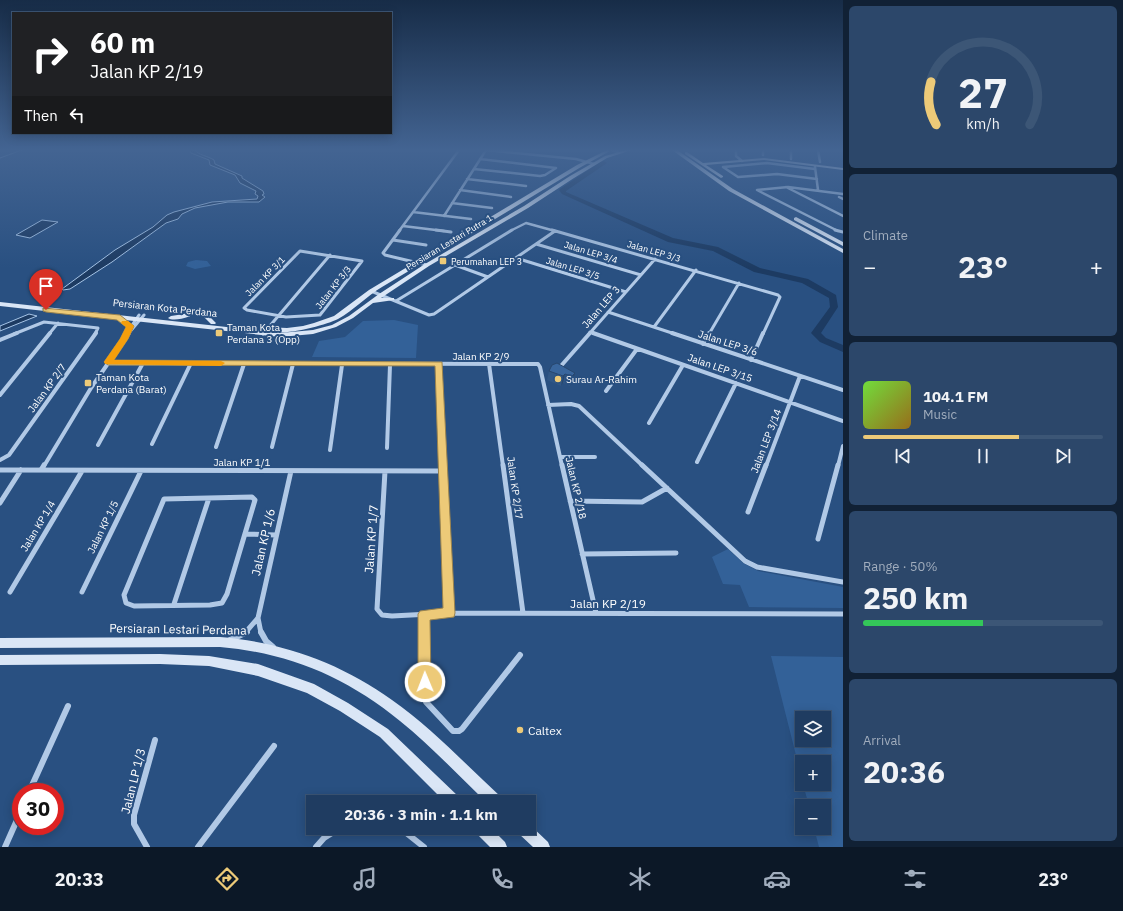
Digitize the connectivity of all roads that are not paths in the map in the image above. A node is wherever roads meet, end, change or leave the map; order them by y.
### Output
1 (430, 190) edge
2 (460, 190) joint
3 (539, 190) edge
4 (554, 190) edge
5 (730, 190) edge
6 (739, 190) edge
7 (757, 190) edge
8 (789, 190) edge
9 (813, 190) edge
10 (818, 190) joint
11 (843, 194) edge
12 (511, 197) dead end
13 (839, 197) dead end
14 (843, 199) edge
15 (452, 203) junction
16 (492, 208) dead end
17 (413, 212) junction
18 (444, 216) junction
19 (843, 216) edge
20 (471, 219) dead end
21 (403, 226) junction
22 (555, 231) junction
23 (451, 232) dead end
24 (843, 232) edge
25 (393, 240) junction
26 (536, 244) junction
27 (843, 244) edge
28 (426, 245) dead end
29 (843, 250) edge
30 (330, 255) junction
31 (516, 258) junction
32 (655, 258) junction
33 (407, 261) junction
34 (417, 263) junction
35 (427, 265) junction
36 (455, 265) junction
37 (406, 270) junction
38 (696, 270) junction
39 (641, 275) junction
40 (488, 277) junction
41 (739, 283) junction
42 (371, 291) junction
43 (626, 292) junction
44 (381, 295) junction
45 (0, 300) edge
46 (394, 300) junction
47 (0, 304) edge
48 (348, 308) joint
49 (363, 308) junction
50 (608, 312) junction
51 (279, 316) junction
52 (139, 317) junction
53 (120, 318) junction
54 (171, 318) junction
55 (58, 323) junction
56 (213, 323) junction
57 (130, 326) junction
58 (654, 327) junction
59 (265, 331) junction
60 (590, 332) junction
61 (124, 339) junction
62 (0, 340) edge
63 (703, 344) junction
64 (638, 349) junction
65 (751, 360) junction
66 (108, 362) junction
67 (191, 362) junction
68 (143, 363) junction
69 (244, 364) junction
70 (293, 364) junction
71 (439, 364) junction
72 (489, 364) junction
73 (342, 365) junction
74 (390, 365) junction
75 (683, 365) junction
76 (540, 367) joint
77 (560, 367) edge
78 (800, 376) junction
79 (736, 383) junction
80 (843, 390) edge
81 (606, 391) dead end
82 (0, 395) edge
83 (790, 402) junction
84 (548, 405) junction
85 (843, 421) edge
86 (648, 423) dead end
87 (152, 444) dead end
88 (98, 445) dead end
89 (843, 446) edge
90 (216, 447) dead end
91 (272, 447) dead end
92 (387, 448) dead end
93 (330, 450) dead end
94 (560, 457) junction
95 (595, 457) dead end
96 (0, 460) edge
97 (697, 462) dead end
98 (837, 468) junction
99 (0, 470) edge
100 (21, 470) junction
101 (42, 470) junction
102 (843, 470) edge
103 (82, 471) junction
104 (141, 471) junction
105 (291, 471) junction
106 (385, 471) junction
107 (442, 471) junction
108 (667, 488) junction
109 (209, 498) junction
110 (570, 501) junction
111 (0, 503) edge
112 (748, 512) dead end
113 (245, 534) junction
114 (276, 534) junction
115 (818, 539) dead end
116 (676, 553) dead end
117 (582, 554) junction
118 (843, 582) edge
119 (10, 592) dead end
120 (82, 592) dead end
121 (174, 604) junction
122 (377, 609) joint
123 (449, 613) junction
124 (523, 613) junction
125 (596, 613) junction
126 (424, 614) junction
127 (843, 614) edge
128 (258, 618) junction
129 (220, 642) junction
130 (0, 643) edge
131 (287, 654) junction
132 (520, 655) dead end
133 (0, 660) edge
134 (68, 706) dead end
135 (155, 740) dead end
136 (274, 746) dead end
137 (33, 783) edge
138 (447, 795) edge
139 (489, 795) edge
140 (12, 831) edge
141 (329, 835) edge
142 (409, 835) edge
143 (488, 835) edge
144 (531, 835) edge
145 (5, 847) edge
146 (147, 847) edge
147 (198, 847) edge
148 (316, 847) edge
149 (424, 847) edge
150 (500, 847) edge
151 (544, 847) edge

1 - 17 street
2 - 12 street
2 - 15 street
3 - 34 street, Persiaran Lestari Putra 1
4 - 35 street, Persiaran Lestari Putra 1
5 - 29 street
6 - 27 street
7 - 24 street
8 - 19 street
9 - 10 street
10 - 11 street
13 - 14 street
15 - 16 street
15 - 18 street
17 - 18 street
17 - 21 street
18 - 20 street
21 - 23 street
21 - 25 street
22 - 26 street
22 - 32 street, Jalan LEP 3/3
22 - 36 street, Jalan LEP 3/3
25 - 28 street
25 - 33 street
26 - 31 street
26 - 39 street, Jalan LEP 3/4
30 - 51 street
30 - 51 street, Jalan KP 3/3
30 - 51 street, Jalan KP 3/1
31 - 40 street
31 - 43 street, Jalan LEP 3/5
32 - 38 street, Jalan LEP 3/3
32 - 39 street, Jalan LEP 3
33 - 34 street
33 - 37 street
34 - 35 street
34 - 37 street, Persiaran Lestari Putra 1
35 - 44 street, Persiaran Lestari Putra 1
36 - 40 street
36 - 46 street
37 - 42 street, Persiaran Lestari Putra 1
38 - 41 street, Jalan LEP 3/3
38 - 58 street
39 - 43 street, Jalan LEP 3
40 - 46 street
41 - 63 street
41 - 65 street, Jalan LEP 3/3
42 - 44 street
42 - 48 street, Persiaran Lestari Putra 1
43 - 50 street, Jalan LEP 3
44 - 46 street
44 - 49 street, Persiaran Lestari Putra 1
45 - 52 street, Persiaran Kota Perdana
46 - 49 street
47 - 53 street, Persiaran Kota Perdana
48 - 59 street, Persiaran Kota Perdana
49 - 59 street, Persiaran Kota Perdana
50 - 58 street, Jalan LEP 3/6
50 - 60 street, Jalan LEP 3
51 - 59 street
52 - 53 street, Persiaran Kota Perdana
52 - 54 street, Persiaran Kota Perdana
52 - 57 street
52 - 59 street, Persiaran Kota Perdana
52 - 61 street
53 - 57 street
54 - 56 street, Persiaran Kota Perdana
54 - 56 street
55 - 62 street
55 - 82 street
55 - 96 street, Jalan KP 2/7
56 - 59 street, Persiaran Kota Perdana
57 - 61 street
58 - 63 street, Jalan LEP 3/6
60 - 64 street, Jalan LEP 3/15
60 - 77 street, Jalan LEP 3
61 - 66 street
63 - 65 street, Jalan LEP 3/6
64 - 75 street, Jalan LEP 3/15
64 - 81 street
65 - 78 street, Jalan LEP 3/6
66 - 68 street, Jalan KP 2/9
66 - 101 street
67 - 68 street, Jalan KP 2/9
67 - 69 street, Jalan KP 2/9
67 - 87 street
68 - 88 street
69 - 70 street, Jalan KP 2/9
69 - 90 street
70 - 73 street, Jalan KP 2/9
70 - 91 street
71 - 72 street, Jalan KP 2/9
71 - 74 street, Jalan KP 2/9
71 - 107 street
72 - 76 street, Jalan KP 2/9
72 - 124 street, Jalan KP 2/17
73 - 74 street, Jalan KP 2/9
73 - 93 street
74 - 92 street
75 - 79 street, Jalan LEP 3/15
75 - 86 street
76 - 84 street, Jalan KP 2/18
78 - 80 street, Jalan LEP 3/6
78 - 83 street, Jalan LEP 3/14
79 - 83 street, Jalan LEP 3/15
79 - 97 street
83 - 85 street, Jalan LEP 3/15
83 - 112 street, Jalan LEP 3/14
84 - 94 street, Jalan KP 2/18
84 - 108 street
89 - 98 street
94 - 95 street
94 - 110 street, Jalan KP 2/18
98 - 102 street
98 - 115 street
99 - 100 street, Jalan KP 1/1
100 - 101 street, Jalan KP 1/1
100 - 111 street
101 - 103 street, Jalan KP 1/1
103 - 104 street, Jalan KP 1/1
103 - 119 street, Jalan KP 1/4
104 - 105 street, Jalan KP 1/1
104 - 120 street, Jalan KP 1/5
105 - 106 street, Jalan KP 1/1
105 - 114 street, Jalan KP 1/6
106 - 107 street, Jalan KP 1/1
106 - 122 street, Jalan KP 1/7
107 - 123 street
108 - 110 street
108 - 118 street
109 - 113 street
109 - 121 street
109 - 121 street
110 - 117 street, Jalan KP 2/18
113 - 114 street
113 - 121 street
114 - 128 street, Jalan KP 1/6
116 - 117 street
117 - 125 street, Jalan KP 2/18
122 - 126 street, Jalan KP 2/19
123 - 124 street, Jalan KP 2/19
123 - 126 street, Jalan KP 2/19
124 - 125 street, Jalan KP 2/19
125 - 127 street, Jalan KP 2/19
126 - 132 street
128 - 129 street, Jalan KP 1/6
128 - 131 street, Jalan KP 1/6
129 - 130 street, Persiaran Lestari Perdana
129 - 131 street, Persiaran Lestari Perdana
131 - 139 street, Persiaran Lestari Perdana
133 - 138 street
134 - 137 street
135 - 146 street, Jalan LP 1/3
136 - 147 street
140 - 145 street
141 - 148 street
142 - 149 street
143 - 150 street
144 - 151 street

